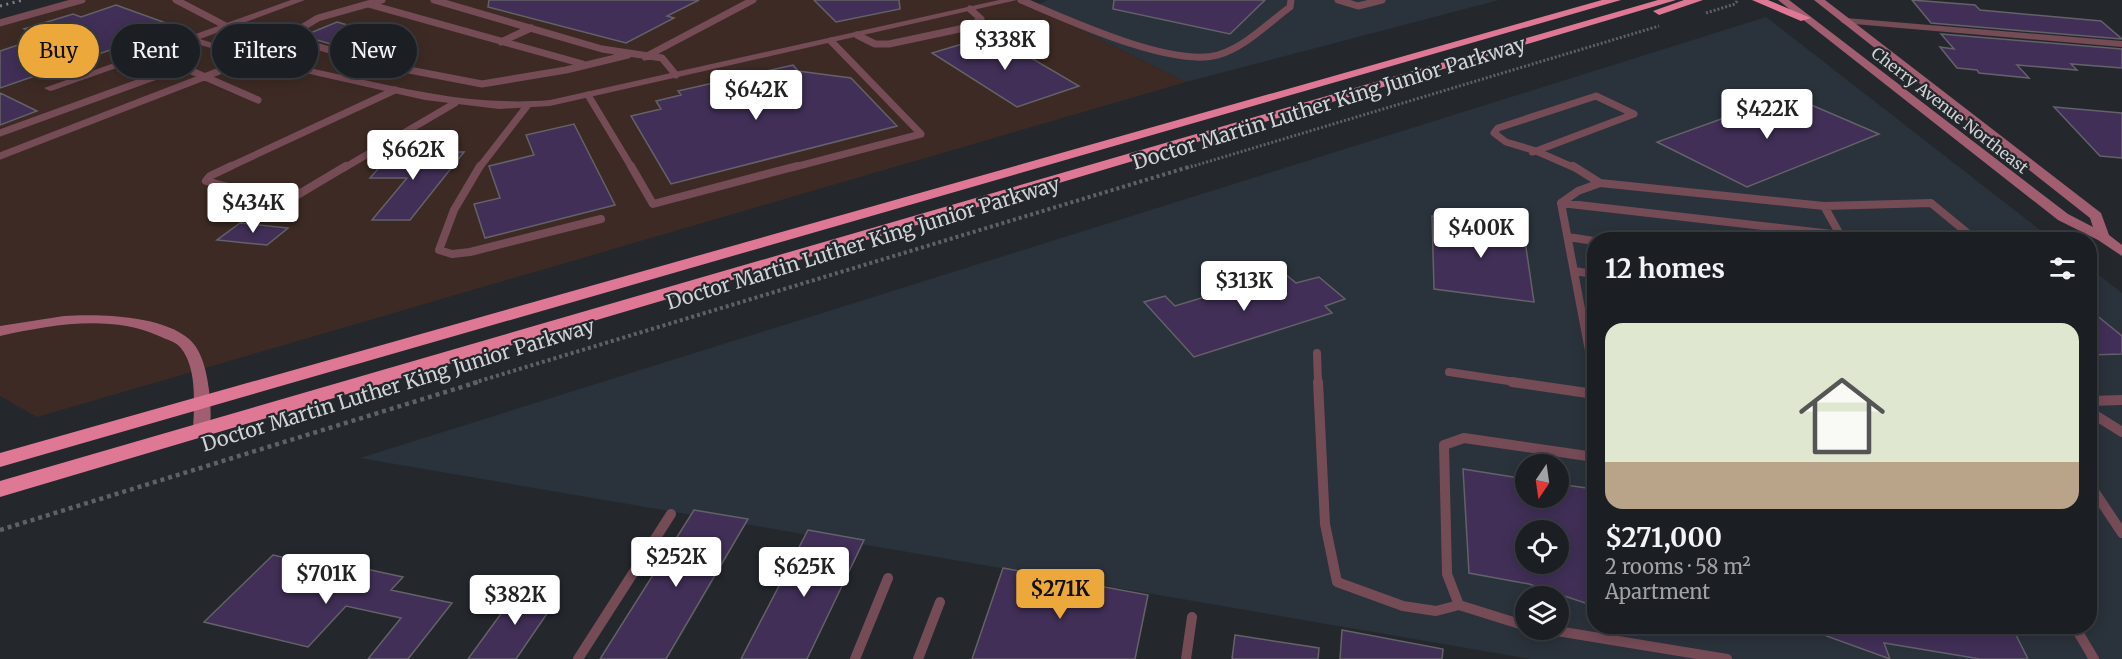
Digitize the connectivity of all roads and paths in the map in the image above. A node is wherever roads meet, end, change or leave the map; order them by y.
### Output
1 (82, 0) edge
2 (176, 0) edge
3 (300, 0) edge
4 (382, 0) edge
5 (434, 0) edge
6 (753, 0) edge
7 (1012, 0) edge
8 (1021, 0) edge
9 (1291, 0) edge
10 (1338, 0) edge
11 (1382, 0) edge
12 (1615, 0) edge
13 (1670, 0) edge
14 (1697, 0) edge
15 (1738, 0) edge
16 (1758, 0) edge
17 (1783, 0) edge
18 (1819, 0) edge
19 (368, 4) junction
20 (970, 9) junction
21 (1697, 15) dead end
22 (1805, 18) junction
23 (1846, 21) junction
24 (0, 23) edge
25 (1669, 23) dead end
26 (222, 24) edge
27 (232, 24) edge
28 (531, 28) junction
29 (857, 34) junction
30 (831, 41) junction
31 (501, 42) junction
32 (2122, 45) edge
33 (628, 55) junction
34 (645, 57) junction
35 (1457, 62) junction
36 (585, 65) junction
37 (111, 67) edge
38 (318, 73) edge
39 (212, 74) edge
40 (676, 75) junction
41 (204, 77) junction
42 (50, 88) dead end
43 (395, 90) junction
44 (588, 95) junction
45 (258, 100) dead end
46 (455, 103) junction
47 (527, 106) junction
48 (0, 133) edge
49 (1532, 152) junction
50 (0, 156) edge
51 (1600, 183) junction
52 (1561, 203) junction
53 (1824, 206) junction
54 (601, 219) dead end
55 (1794, 232) edge
56 (1839, 232) edge
57 (1966, 232) edge
58 (2093, 232) edge
59 (2097, 234) edge
60 (1568, 237) junction
61 (2103, 237) junction
62 (2122, 239) edge
63 (1587, 240) edge
64 (2122, 252) edge
65 (1574, 272) junction
66 (1587, 273) edge
67 (1582, 315) junction
68 (1587, 316) edge
69 (0, 330) edge
70 (1587, 341) edge
71 (1317, 353) dead end
72 (1449, 372) dead end
73 (1587, 393) edge
74 (2122, 400) edge
75 (2097, 401) edge
76 (202, 402) junction
77 (2097, 416) edge
78 (201, 431) junction
79 (2122, 432) edge
80 (1587, 456) edge
81 (0, 460) edge
82 (0, 489) edge
83 (2097, 495) edge
84 (671, 514) dead end
85 (0, 530) edge
86 (2122, 533) edge
87 (888, 578) dead end
88 (940, 602) dead end
89 (1459, 605) junction
90 (1192, 617) dead end
91 (1515, 624) edge
92 (1569, 633) edge
93 (2079, 634) edge
94 (578, 659) edge
95 (855, 659) edge
96 (918, 659) edge
97 (1186, 659) edge
98 (1727, 659) edge
99 (2094, 659) edge

1 - 24 lane
2 - 26 lane
3 - 27 street
4 - 19 lane
5 - 28 lane
6 - 34 lane
7 - 20 street
8 - 9 lane
10 - 11 lane
12 - 76 highway, Doctor Martin Luther King Junior Parkway
13 - 35 highway, Doctor Martin Luther King Junior Parkway
14 - 35 highway
15 - 21 path
16 - 22 highway
17 - 22 main road, Cherry Avenue Northeast
18 - 23 main road, Cherry Avenue Northeast
19 - 31 lane
19 - 36 lane
20 - 29 street
20 - 29 lane
22 - 58 main road, Cherry Avenue Northeast
23 - 32 street
23 - 61 main road, Cherry Avenue Northeast
25 - 85 path, Doctor Martin Luther King Junior Parkway
28 - 31 lane
28 - 33 lane
29 - 30 street
30 - 40 street
30 - 44 lane
31 - 36 lane
33 - 34 lane
33 - 36 lane
34 - 40 lane
35 - 78 highway, Doctor Martin Luther King Junior Parkway
37 - 42 street
38 - 43 street
39 - 41 lane
40 - 44 street
41 - 45 lane
41 - 48 lane
41 - 50 lane
43 - 46 street
43 - 46 lane
44 - 47 street
46 - 47 street
47 - 54 lane
49 - 49 lane
49 - 51 lane
51 - 52 lane
51 - 53 lane
52 - 55 lane
52 - 60 lane
53 - 56 lane
53 - 57 lane
59 - 61 main road, Cherry Avenue Northeast
60 - 63 lane
60 - 65 lane
61 - 62 main road
61 - 64 main road, Cherry Avenue Northeast
65 - 66 lane
65 - 67 lane
67 - 68 lane
67 - 70 lane
69 - 76 main road
71 - 89 lane
72 - 73 lane
74 - 75 lane
76 - 78 main road
76 - 81 highway, Doctor Martin Luther King Junior Parkway
77 - 79 lane
78 - 82 highway, Doctor Martin Luther King Junior Parkway
80 - 89 lane
83 - 86 lane
84 - 94 lane
87 - 95 lane
88 - 96 lane
89 - 91 lane
90 - 97 lane
92 - 98 lane
93 - 99 lane

